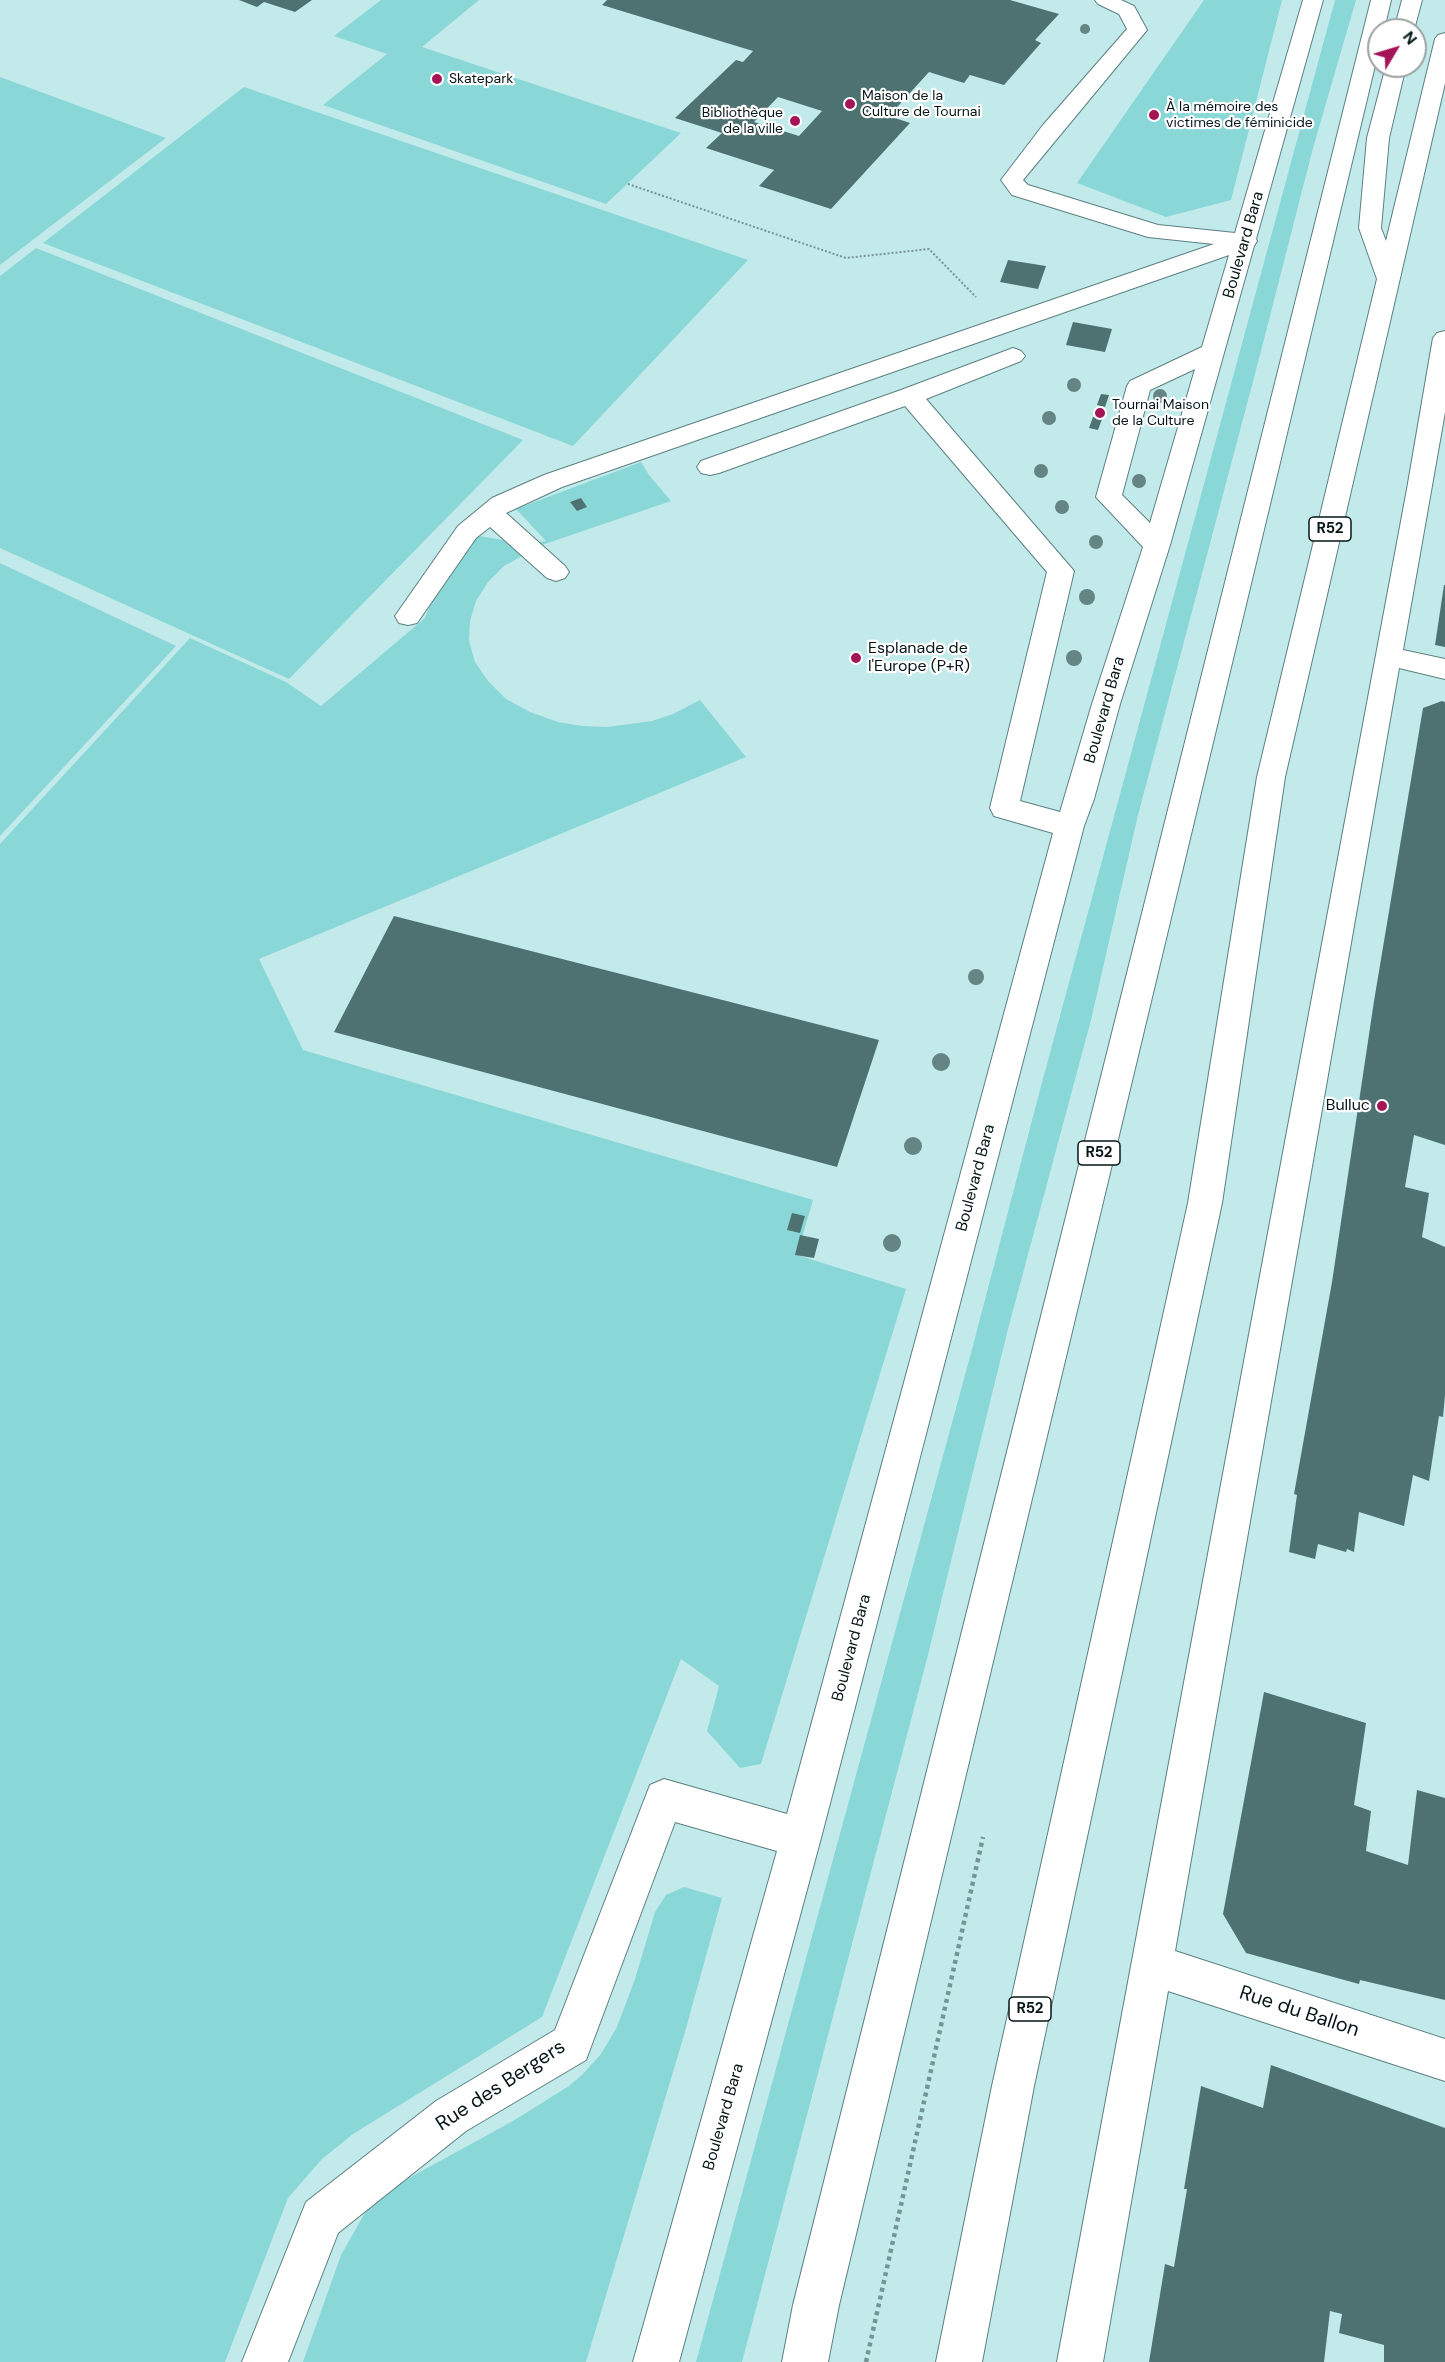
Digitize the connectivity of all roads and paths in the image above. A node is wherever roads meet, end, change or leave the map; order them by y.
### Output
1 (1105, 0) edge
2 (1313, 0) edge
3 (1381, 0) edge
4 (1412, 0) edge
5 (1407, 18) edge
6 (1445, 39) edge
7 (1393, 78) edge
8 (628, 184) dead end
9 (1246, 241) junction
10 (1389, 281) junction
11 (1002, 324) junction
12 (1445, 338) edge
13 (1212, 351) junction
14 (1013, 357) dead end
15 (910, 396) junction
16 (710, 467) dead end
17 (490, 513) junction
18 (1157, 545) junction
19 (556, 572) dead end
20 (408, 616) dead end
21 (1388, 656) junction
22 (1445, 669) edge
23 (1069, 826) junction
24 (801, 1838) junction
25 (1153, 1965) junction
26 (1445, 2060) edge
27 (265, 2362) edge
28 (656, 2362) edge
29 (805, 2362) edge
30 (959, 2362) edge
31 (1080, 2362) edge

1 - 9 main road
2 - 9 main road, Boulevard Bara
3 - 29 main road, R52
4 - 5 main road
6 - 10 main road, R52
7 - 10 main road
8 - 11 path
9 - 11 main road
9 - 13 main road, Boulevard Bara
10 - 30 main road, R52
11 - 17 main road
12 - 21 main road
13 - 18 main road, Boulevard Bara
13 - 18 main road
14 - 15 main road
15 - 16 main road
15 - 23 main road
17 - 19 main road
17 - 20 main road
18 - 23 main road, Boulevard Bara
21 - 22 main road
21 - 25 main road
23 - 24 main road, Boulevard Bara
24 - 27 main road, Rue des Bergers
24 - 28 main road, Boulevard Bara
25 - 26 main road, Rue du Ballon
25 - 31 main road

